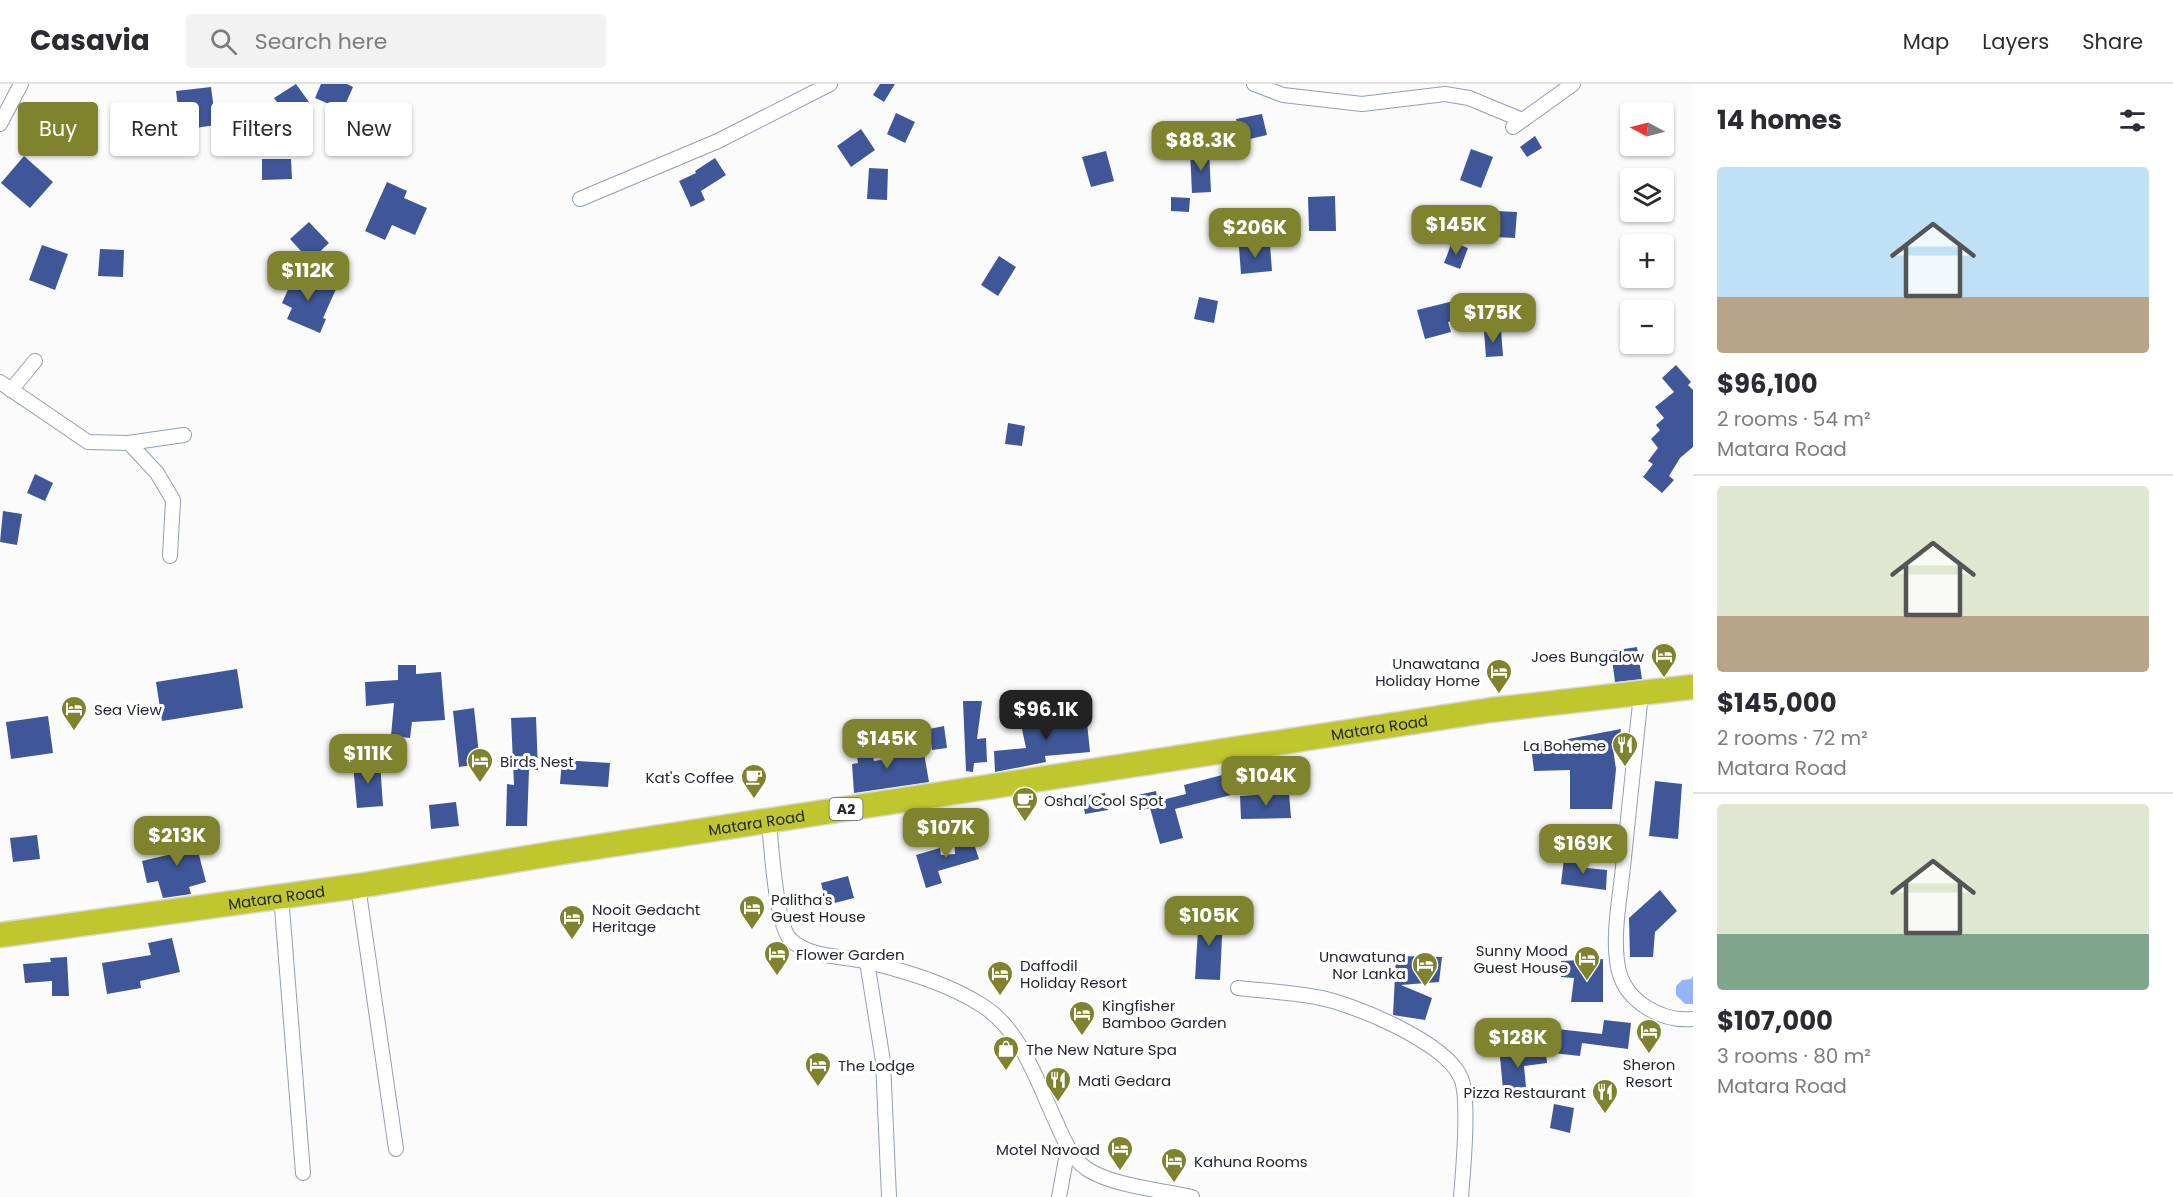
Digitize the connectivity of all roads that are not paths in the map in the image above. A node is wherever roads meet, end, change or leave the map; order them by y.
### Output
1 (21, 84) edge
2 (830, 84) edge
3 (1254, 84) edge
4 (1573, 84) edge
5 (0, 124) edge
6 (580, 199) dead end
7 (35, 361) dead end
8 (5, 386) edge
9 (184, 435) dead end
10 (129, 443) junction
11 (170, 556) dead end
12 (1693, 687) edge
13 (1641, 694) junction
14 (769, 821) junction
15 (358, 886) junction
16 (281, 895) junction
17 (0, 935) edge
18 (867, 962) junction
19 (1238, 988) dead end
20 (1693, 1019) edge
21 (1068, 1148) junction
22 (396, 1149) dead end
23 (303, 1173) dead end
24 (889, 1197) edge
25 (1059, 1197) edge
26 (1192, 1197) edge
27 (1461, 1197) edge

1 - 5 street
2 - 6 street
3 - 4 street
7 - 8 street
8 - 10 street
9 - 10 street
10 - 11 street
12 - 13 highway, Matara Road / A2
13 - 14 highway, Matara Road / A2
13 - 20 street
14 - 15 highway, Matara Road / A2
14 - 18 street
15 - 16 highway, Matara Road / A2
15 - 22 street
16 - 17 highway, Matara Road / A2
16 - 23 street
18 - 21 street
18 - 24 street
19 - 27 street
21 - 25 street
21 - 26 street

